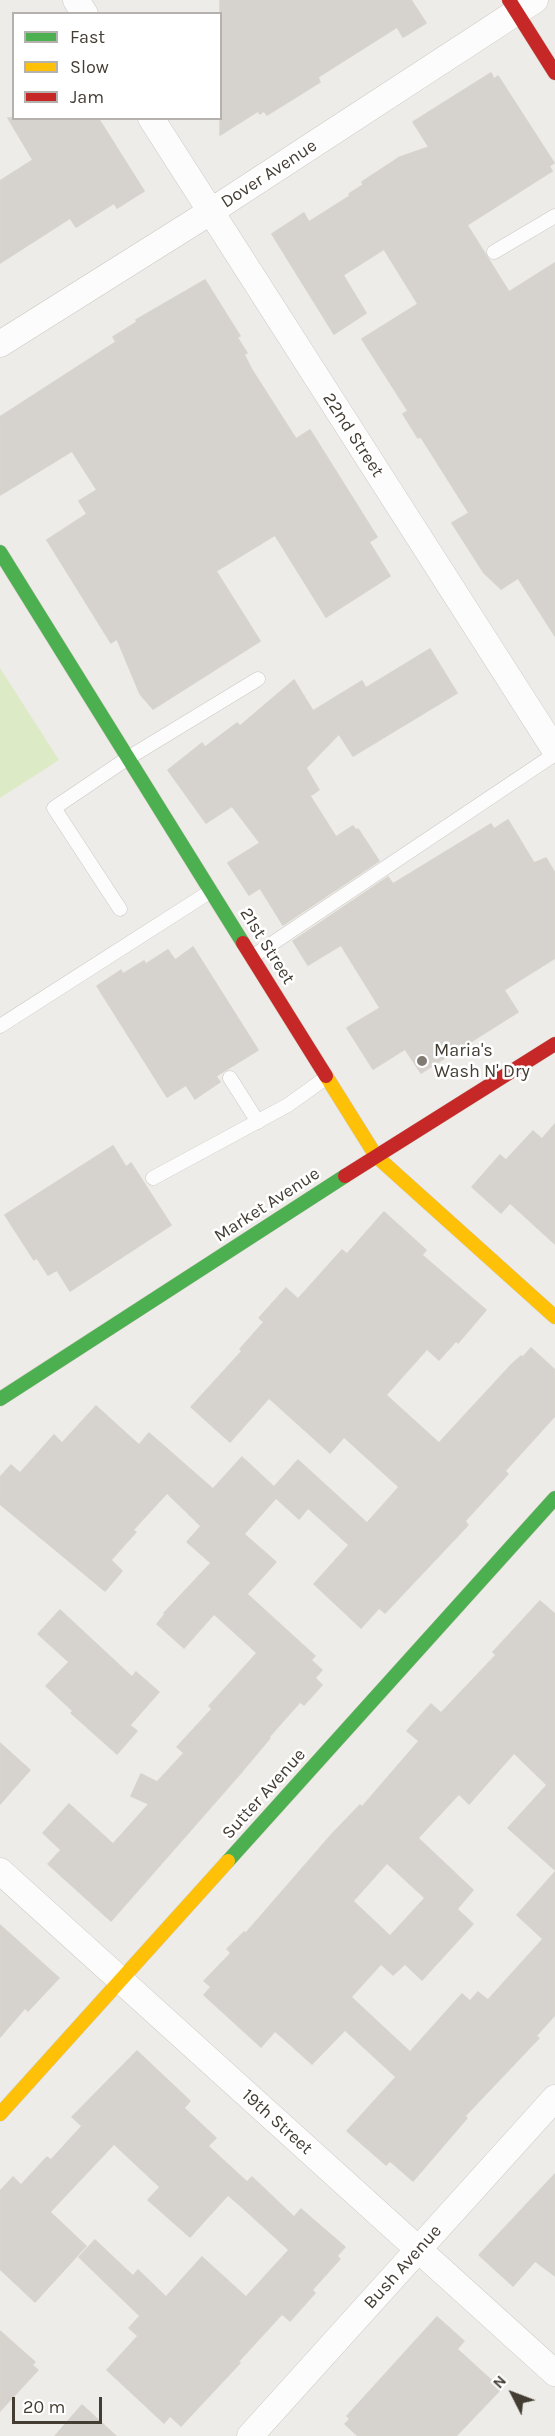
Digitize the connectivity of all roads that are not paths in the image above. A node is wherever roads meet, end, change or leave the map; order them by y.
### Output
1 (520, 4) edge
2 (555, 73) edge
3 (152, 120) edge
4 (210, 212) junction
5 (555, 216) edge
6 (494, 252) dead end
7 (0, 344) edge
8 (0, 552) edge
9 (258, 679) dead end
10 (555, 752) edge
11 (128, 758) junction
12 (211, 891) junction
13 (120, 909) dead end
14 (252, 957) junction
15 (0, 1026) edge
16 (555, 1044) edge
17 (327, 1077) junction
18 (230, 1078) dead end
19 (258, 1122) junction
20 (376, 1156) junction
21 (153, 1178) dead end
22 (555, 1317) edge
23 (0, 1399) edge
24 (555, 1498) edge
25 (0, 1871) edge
26 (120, 1980) junction
27 (555, 2098) edge
28 (0, 2114) edge
29 (418, 2250) junction
30 (555, 2373) edge
31 (250, 2436) edge

1 - 2 street
1 - 4 street, Dover Avenue
3 - 4 street, 22nd Street
4 - 7 street, Dover Avenue
4 - 10 street, 22nd Street
5 - 6 lane
8 - 11 street, 21st Street
9 - 11 lane
10 - 14 lane
11 - 12 street, 21st Street
11 - 13 lane
12 - 14 street, 21st Street
12 - 15 lane
14 - 17 street, 21st Street
16 - 20 street, Market Avenue
17 - 19 lane
17 - 20 street, 21st Street
18 - 19 lane
19 - 21 lane
20 - 22 street, 21st Street
20 - 23 street, Market Avenue
24 - 26 street, Sutter Avenue
25 - 26 street, 19th Street
26 - 28 street, Sutter Avenue
26 - 29 street, 19th Street
27 - 29 street, Bush Avenue
29 - 30 street, 19th Street
29 - 31 street, Bush Avenue

